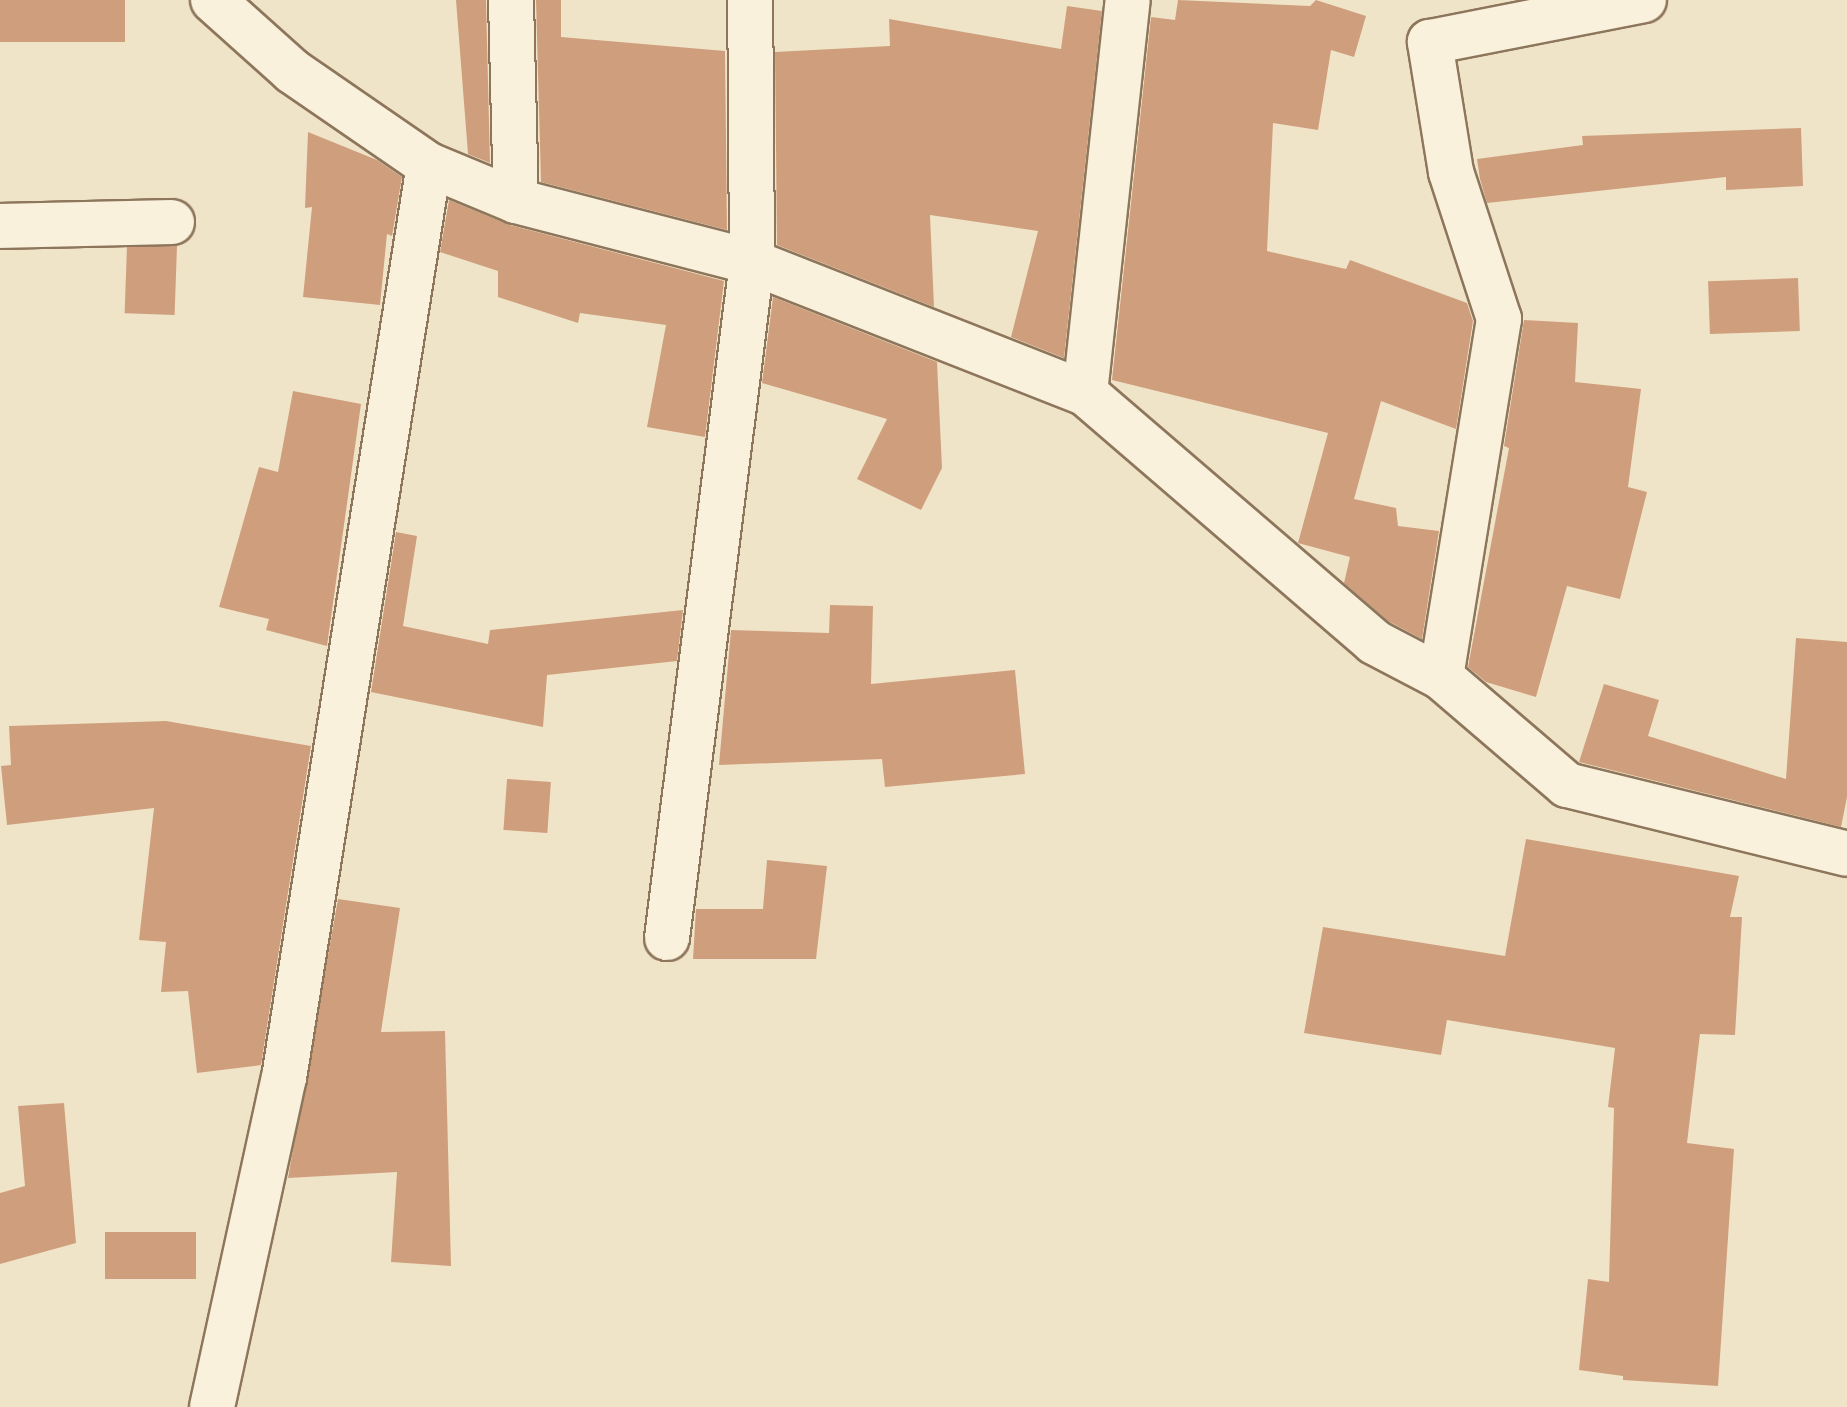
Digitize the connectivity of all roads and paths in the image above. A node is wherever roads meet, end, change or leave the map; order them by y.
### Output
1 (213, 0) edge
2 (511, 0) edge
3 (750, 0) edge
4 (1128, 0) edge
5 (1644, 0) edge
6 (429, 165) junction
7 (516, 201) junction
8 (172, 222) dead end
9 (0, 226) edge
10 (752, 262) junction
11 (1085, 393) junction
12 (1441, 677) junction
13 (1847, 854) edge
14 (667, 938) dead end
15 (212, 1407) edge

1 - 6 street
2 - 7 street
3 - 10 street
4 - 11 street
5 - 12 street
6 - 7 street
6 - 15 street
7 - 10 street
8 - 9 street
10 - 11 street
10 - 14 street
11 - 12 street
12 - 13 street

